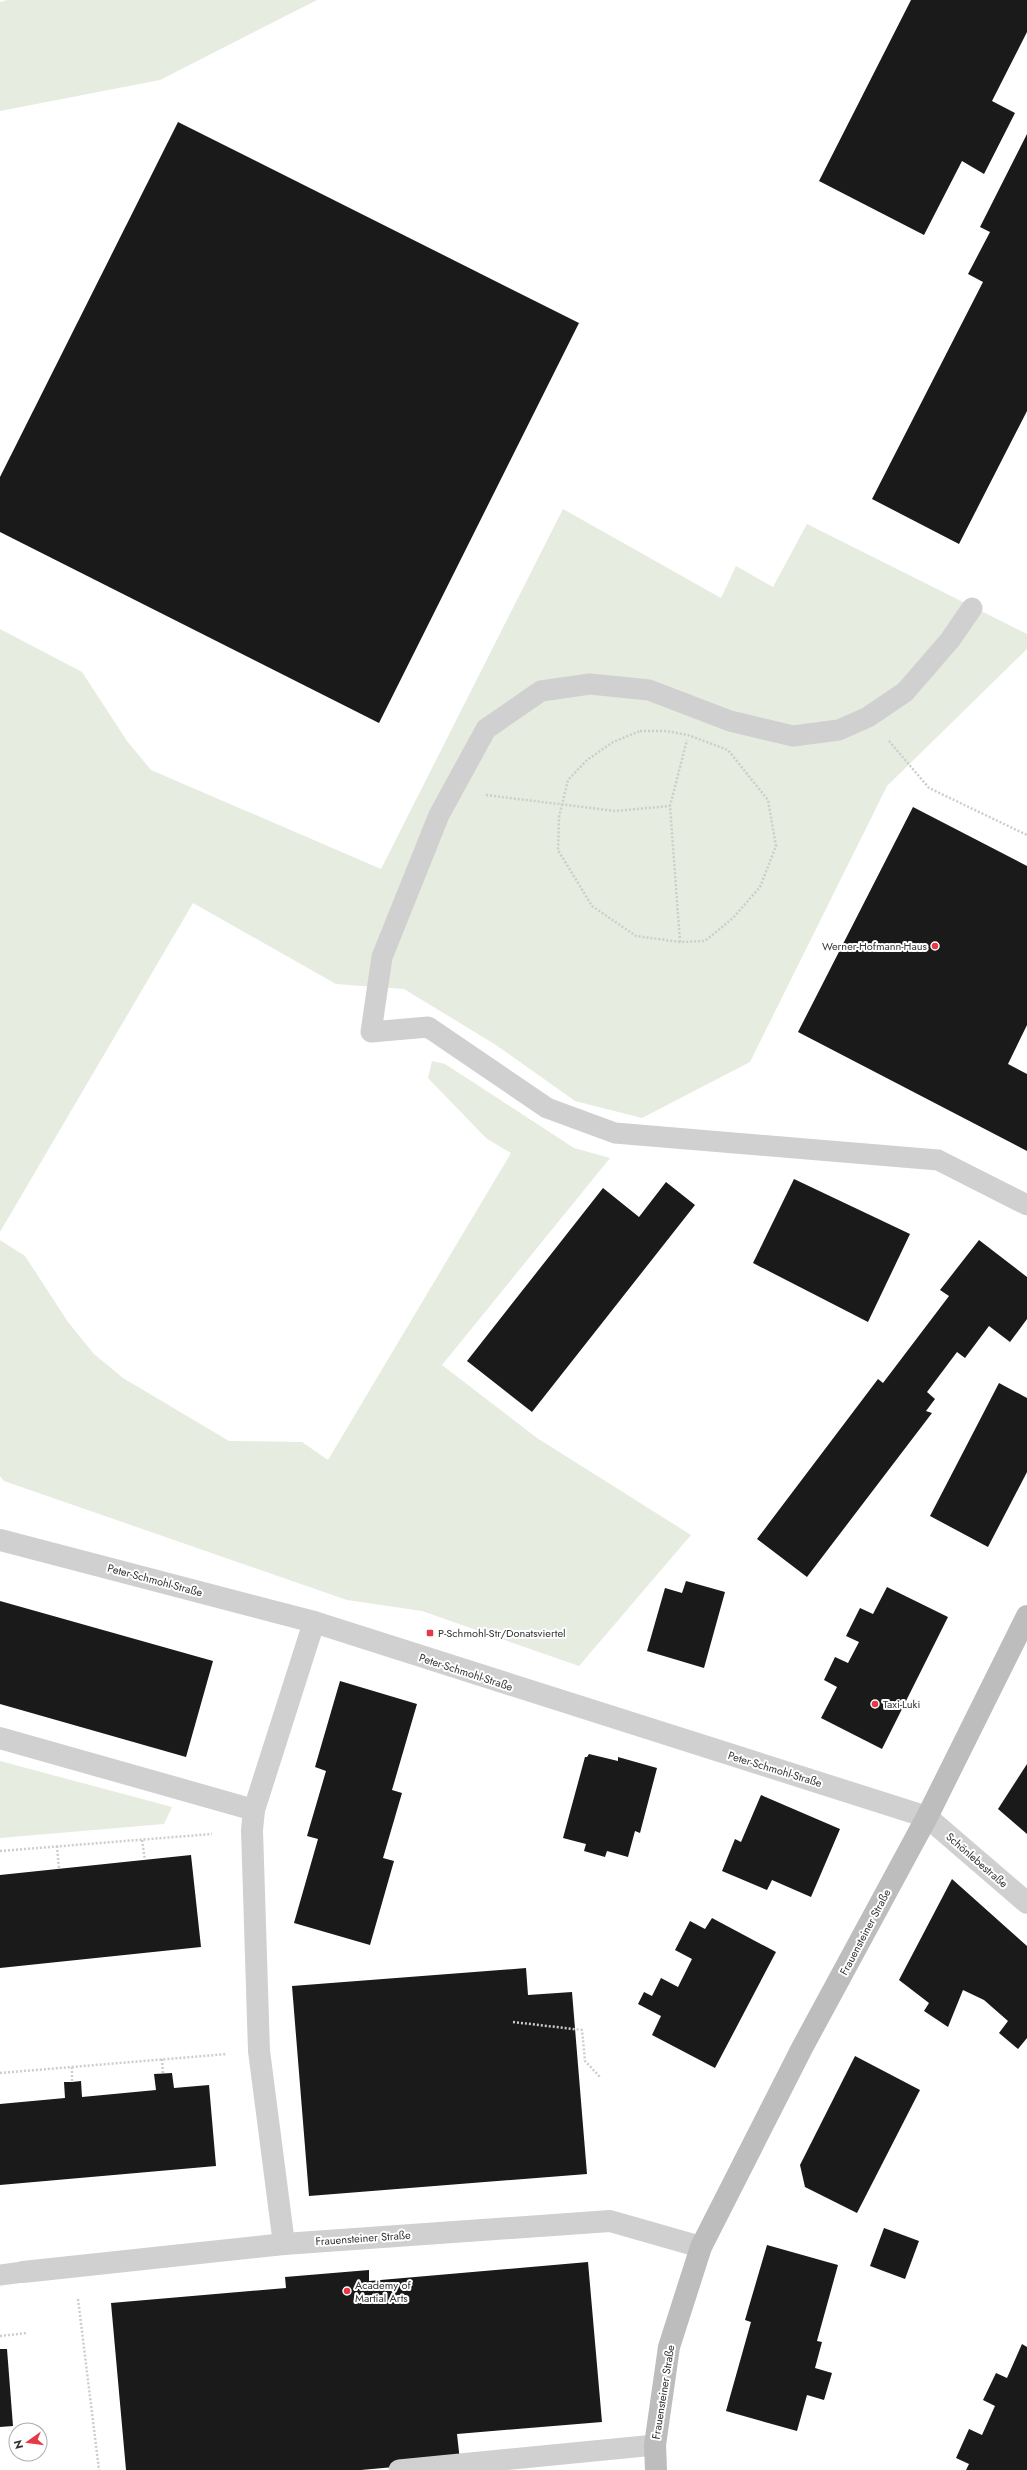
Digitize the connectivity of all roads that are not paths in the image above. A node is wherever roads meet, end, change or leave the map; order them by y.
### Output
1 (972, 608) dead end
2 (1027, 1205) edge
3 (0, 1540) edge
4 (1027, 1616) edge
5 (314, 1622) junction
6 (0, 1738) edge
7 (927, 1817) junction
8 (253, 1820) junction
9 (1027, 1903) edge
10 (284, 2244) junction
11 (701, 2247) junction
12 (23, 2272) joint
13 (0, 2275) edge
14 (655, 2445) junction
15 (399, 2470) edge
16 (656, 2470) edge

1 - 2 lane
3 - 5 street, Peter-Schmohl-Straße
4 - 7 main road, Frauensteiner Straße
5 - 7 street, Peter-Schmohl-Straße
5 - 8 street
6 - 8 street
7 - 9 street, Schönlebestraße
7 - 11 main road, Frauensteiner Straße
8 - 10 street
10 - 11 street, Frauensteiner Straße
10 - 12 street, Frauensteiner Straße
11 - 14 main road, Frauensteiner Straße
12 - 13 lane
14 - 15 lane
14 - 16 main road, Frauensteiner Straße

